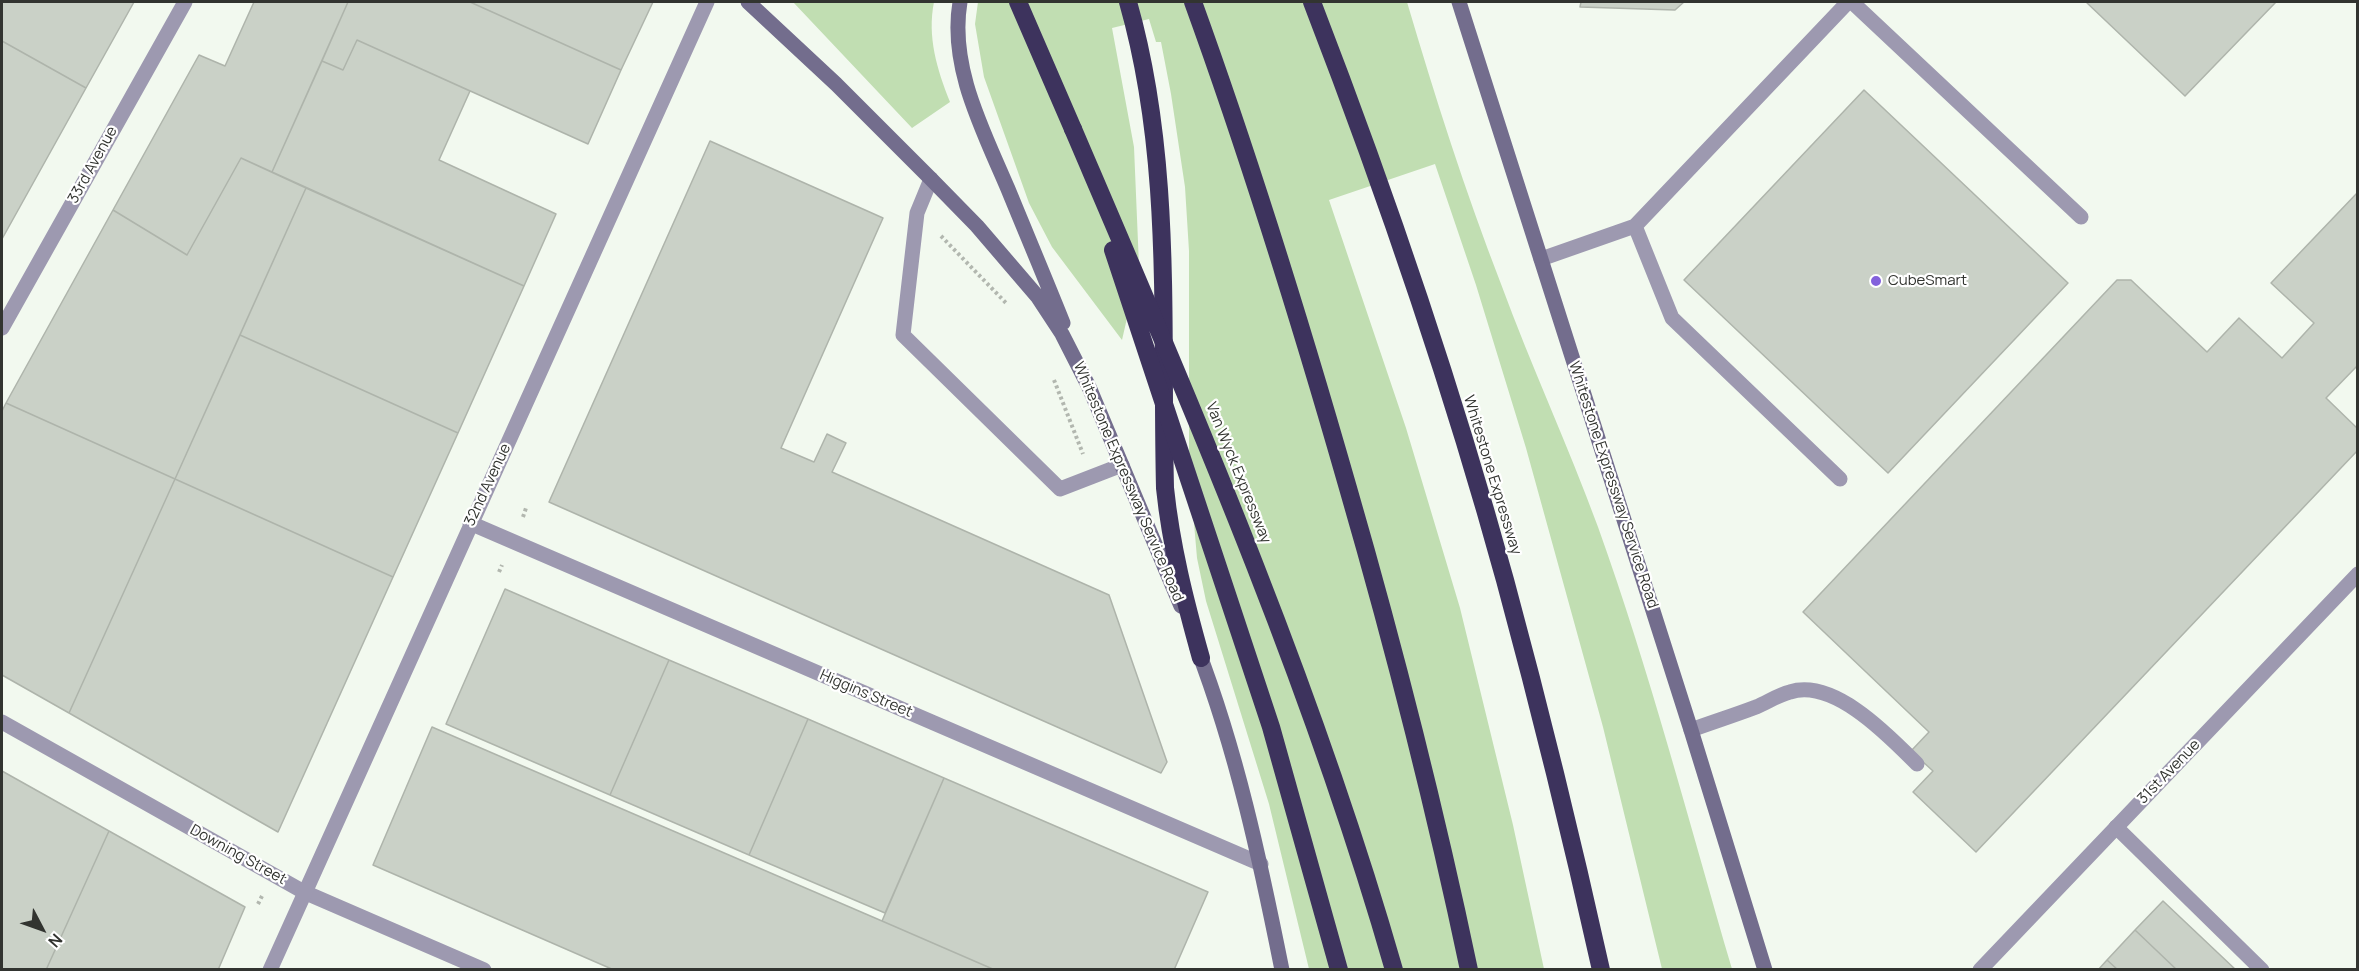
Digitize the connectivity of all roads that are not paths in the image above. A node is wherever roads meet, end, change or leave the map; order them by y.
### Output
1 (185, 2) edge
2 (707, 2) edge
3 (748, 2) edge
4 (960, 2) edge
5 (1018, 2) edge
6 (1128, 2) edge
7 (1192, 2) edge
8 (1312, 2) edge
9 (1850, 2) edge
10 (1459, 5) edge
11 (1073, 129) junction
12 (931, 179) junction
13 (2081, 217) dead end
14 (1635, 226) junction
15 (1541, 259) junction
16 (2, 328) edge
17 (1089, 387) junction
18 (1122, 465) junction
19 (1840, 479) dead end
20 (470, 523) junction
21 (2358, 574) edge
22 (1201, 658) junction
23 (2, 722) edge
24 (1691, 730) junction
25 (1917, 764) dead end
26 (2116, 827) junction
27 (1261, 864) junction
28 (304, 892) junction
29 (270, 969) edge
30 (484, 969) edge
31 (1282, 969) edge
32 (1339, 969) edge
33 (1394, 969) edge
34 (1469, 969) edge
35 (1601, 969) edge
36 (1765, 969) edge
37 (1980, 969) edge
38 (2262, 969) edge

1 - 16 street, 33rd Avenue
2 - 20 street, 32nd Avenue
3 - 12 main road, Whitestone Expressway Service Road
4 - 17 main road
5 - 11 highway, Van Wyck Expressway
6 - 22 highway
7 - 34 highway
8 - 35 highway, Whitestone Expressway
9 - 13 street
9 - 14 street
10 - 15 main road, Whitestone Expressway Service Road
11 - 32 highway, bridge
11 - 33 highway, Van Wyck Expressway, bridge
12 - 17 main road, Whitestone Expressway Service Road
12 - 18 street
14 - 15 street
14 - 19 street
15 - 24 main road, Whitestone Expressway Service Road
17 - 18 main road, Whitestone Expressway Service Road
18 - 22 main road, Whitestone Expressway Service Road
20 - 27 street, Higgins Street
20 - 28 street, 32nd Avenue
21 - 26 street, 31st Avenue
22 - 27 main road, Whitestone Expressway Service Road
23 - 28 street, Downing Street
24 - 25 street
24 - 36 main road, Whitestone Expressway Service Road
26 - 37 street, 31st Avenue
26 - 38 street
27 - 31 main road, Whitestone Expressway Service Road
28 - 29 street, 32nd Avenue
28 - 30 street, Downing Street

